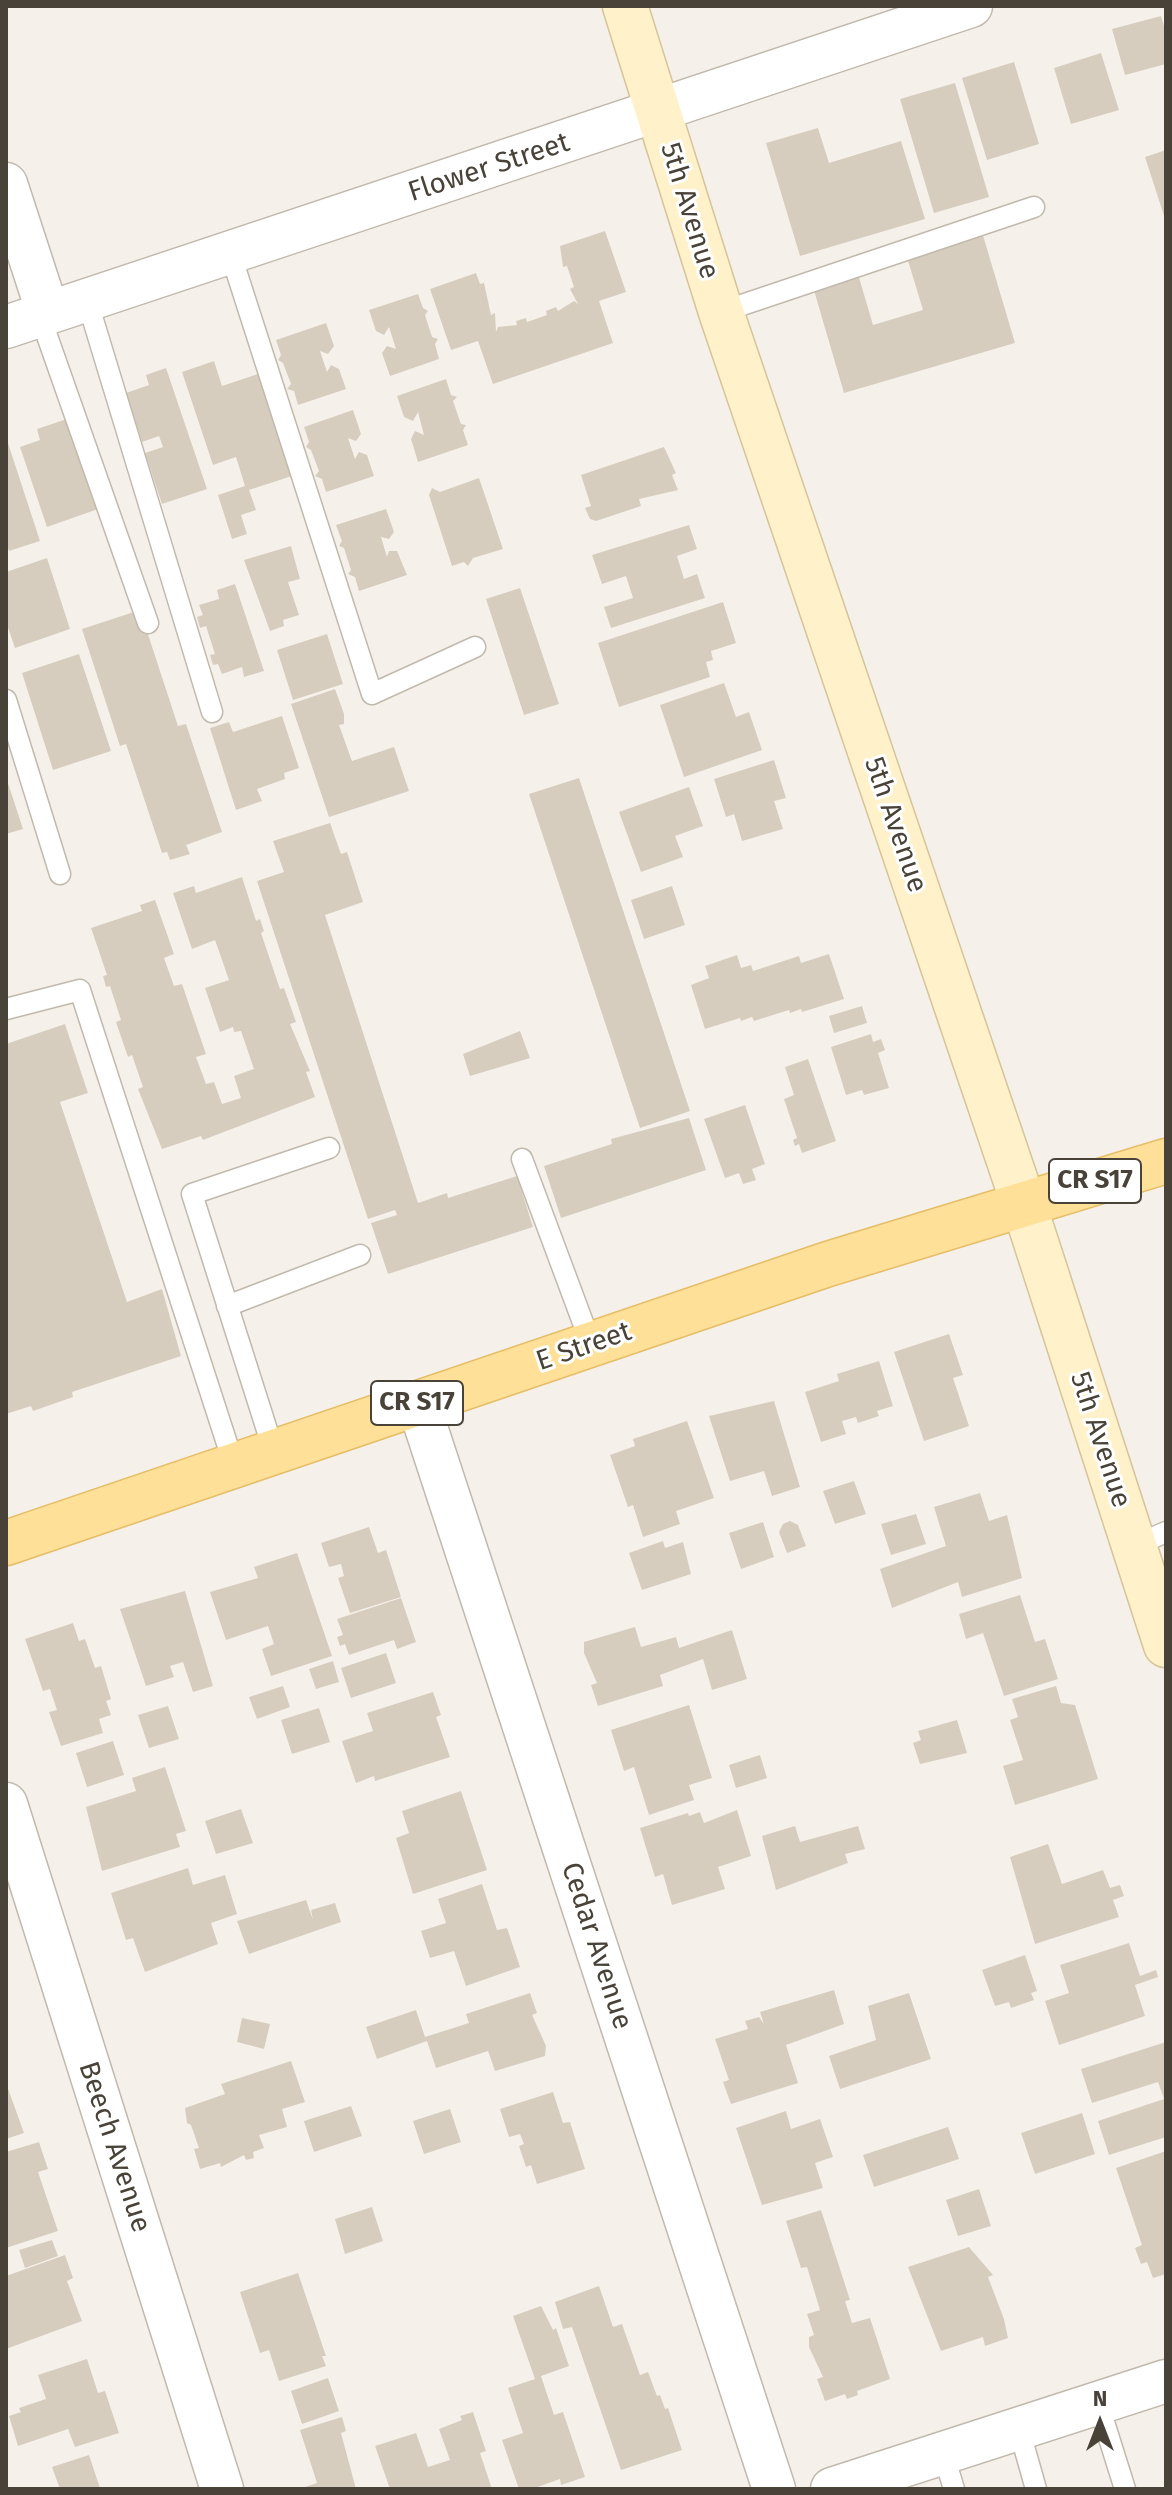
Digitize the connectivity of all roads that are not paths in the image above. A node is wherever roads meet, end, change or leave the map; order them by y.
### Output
1 (625, 6) edge
2 (971, 6) edge
3 (658, 111) junction
4 (6, 184) edge
5 (1034, 207) dead end
6 (230, 252) junction
7 (721, 312) junction
8 (45, 314) edge
9 (148, 623) dead end
10 (475, 647) dead end
11 (6, 700) edge
12 (212, 712) dead end
13 (60, 874) dead end
14 (6, 1009) edge
15 (329, 1148) dead end
16 (522, 1159) dead end
17 (1166, 1161) edge
18 (1023, 1202) junction
19 (360, 1255) dead end
20 (227, 1306) junction
21 (591, 1344) junction
22 (418, 1403) junction
23 (254, 1459) junction
24 (1150, 1539) edge
25 (6, 1543) edge
26 (1166, 1645) edge
27 (6, 1804) edge
28 (1166, 2381) edge
29 (1098, 2403) junction
30 (1019, 2429) junction
31 (948, 2471) edge
32 (222, 2489) edge
33 (774, 2489) edge
34 (832, 2489) edge
35 (1036, 2489) edge
36 (1125, 2489) edge

1 - 3 street, 5th Avenue
2 - 3 street, Flower Street
3 - 6 street, Flower Street
3 - 7 street, 5th Avenue
4 - 8 street
5 - 7 lane
6 - 8 street, Flower Street
6 - 10 lane
7 - 18 street, 5th Avenue
8 - 9 lane
8 - 12 lane
11 - 13 lane
14 - 23 lane
15 - 20 lane
16 - 21 lane
17 - 18 main road, E Street / CR S17
18 - 21 main road, E Street / CR S17
18 - 24 street, 5th Avenue
19 - 20 lane
20 - 23 lane
21 - 22 main road, E Street / CR S17
22 - 23 main road, E Street / CR S17
22 - 33 street, Cedar Avenue
23 - 25 main road, E Street / CR S17
24 - 26 street, 5th Avenue
27 - 32 street, Beech Avenue
28 - 29 street
29 - 30 street
29 - 36 lane
30 - 31 street
30 - 35 lane
31 - 34 street

